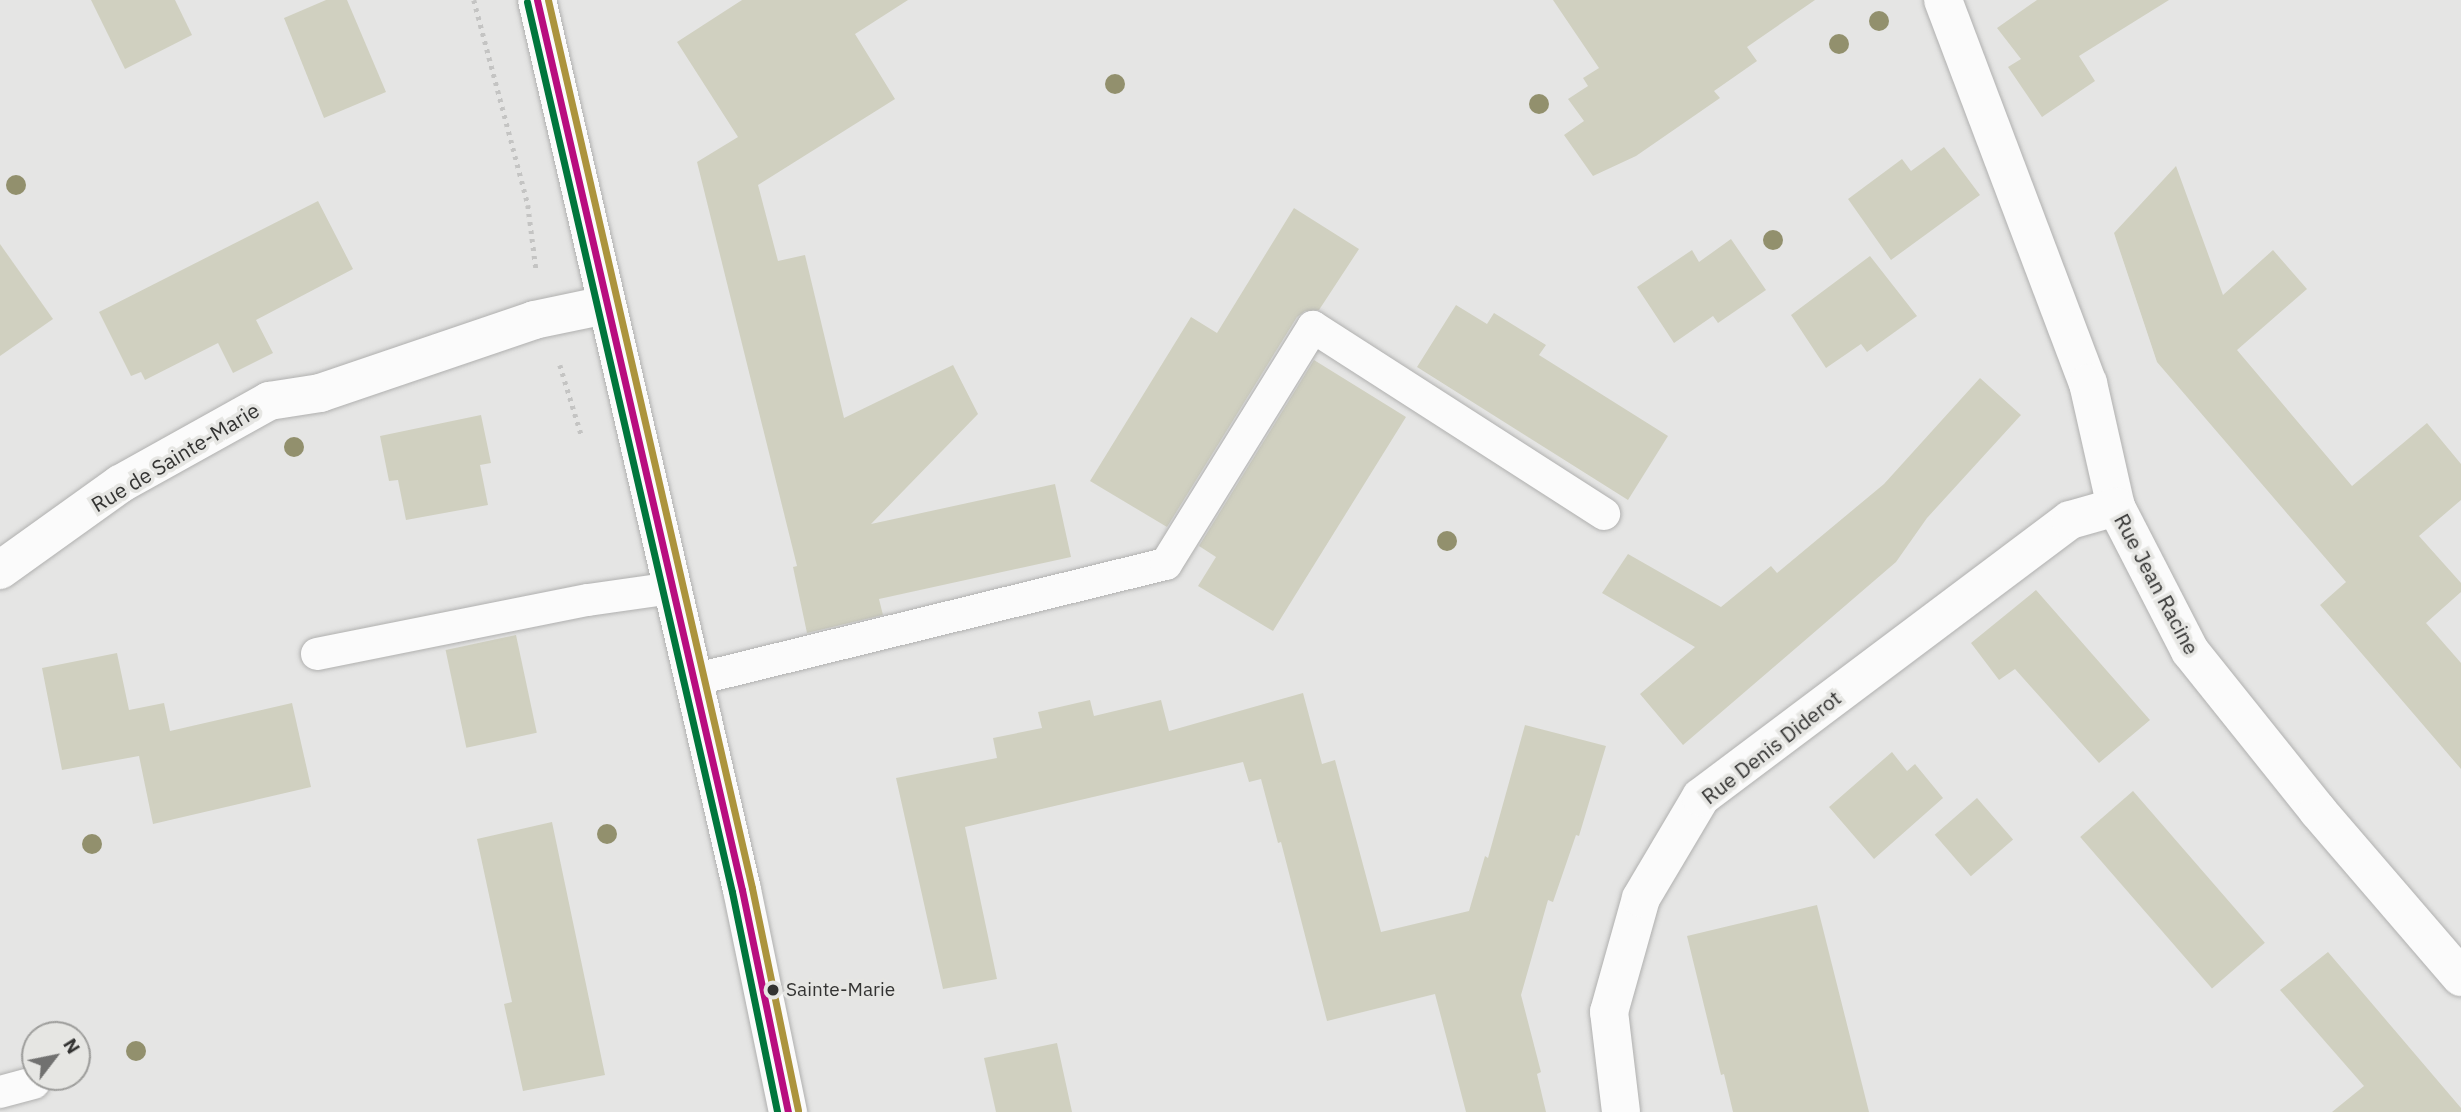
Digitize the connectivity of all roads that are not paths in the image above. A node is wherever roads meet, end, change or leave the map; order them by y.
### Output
1 (537, 0) edge
2 (1943, 0) edge
3 (606, 305) junction
4 (2116, 507) junction
5 (1604, 514) dead end
6 (0, 570) edge
7 (672, 588) junction
8 (317, 654) dead end
9 (693, 680) junction
10 (2461, 977) edge
11 (21, 1086) edge
12 (0, 1092) edge
13 (788, 1112) edge
14 (1621, 1112) edge

1 - 3 street
2 - 4 street, Rue Jean Racine
3 - 6 street, Rue de Sainte-Marie
3 - 7 street
4 - 10 street, Rue Jean Racine
4 - 14 street, Rue Denis Diderot
5 - 9 lane
7 - 8 lane
7 - 9 street
9 - 13 street
11 - 12 lane

